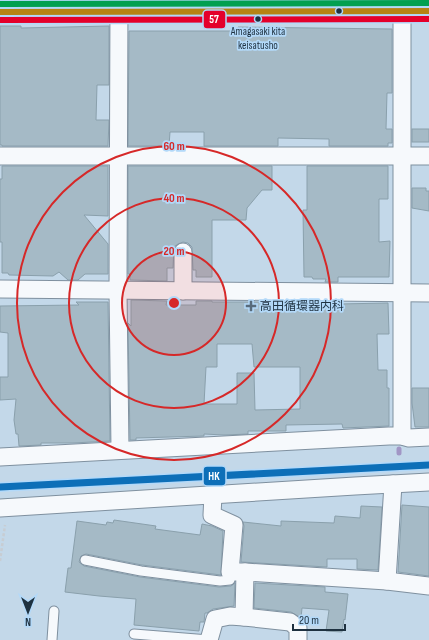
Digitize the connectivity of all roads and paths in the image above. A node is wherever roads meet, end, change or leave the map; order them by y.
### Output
1 (119, 6) edge
2 (404, 6) edge
3 (429, 11) edge
4 (0, 12) edge
5 (0, 156) edge
6 (119, 156) junction
7 (398, 156) junction
8 (429, 156) edge
9 (183, 252) dead end
10 (0, 289) edge
11 (118, 291) junction
12 (183, 291) junction
13 (397, 293) junction
14 (429, 293) edge
15 (396, 436) junction
16 (429, 437) edge
17 (120, 450) junction
18 (0, 457) edge
19 (429, 482) edge
20 (393, 484) junction
21 (213, 494) junction
22 (2, 516) edge
23 (0, 560) edge
24 (85, 560) dead end
25 (245, 572) junction
26 (230, 580) dead end
27 (387, 581) junction
28 (429, 586) edge
29 (54, 610) dead end
30 (244, 617) junction
31 (134, 634) dead end
32 (52, 640) edge
33 (209, 640) edge
34 (298, 640) edge

1 - 2 street
1 - 4 street
1 - 6 street
2 - 3 street
2 - 7 street
5 - 6 street
6 - 7 street
6 - 11 street
7 - 8 street
7 - 13 street
9 - 12 street
10 - 11 street
11 - 12 street
11 - 17 street
12 - 13 street
13 - 14 street
13 - 15 street
15 - 16 street
15 - 17 street
17 - 18 street
19 - 20 street
20 - 21 street
20 - 27 street
21 - 22 street
21 - 25 street
22 - 23 path
24 - 26 lane
25 - 27 street
25 - 30 street
27 - 28 street
29 - 32 lane
30 - 33 street
30 - 34 street
31 - 33 lane

